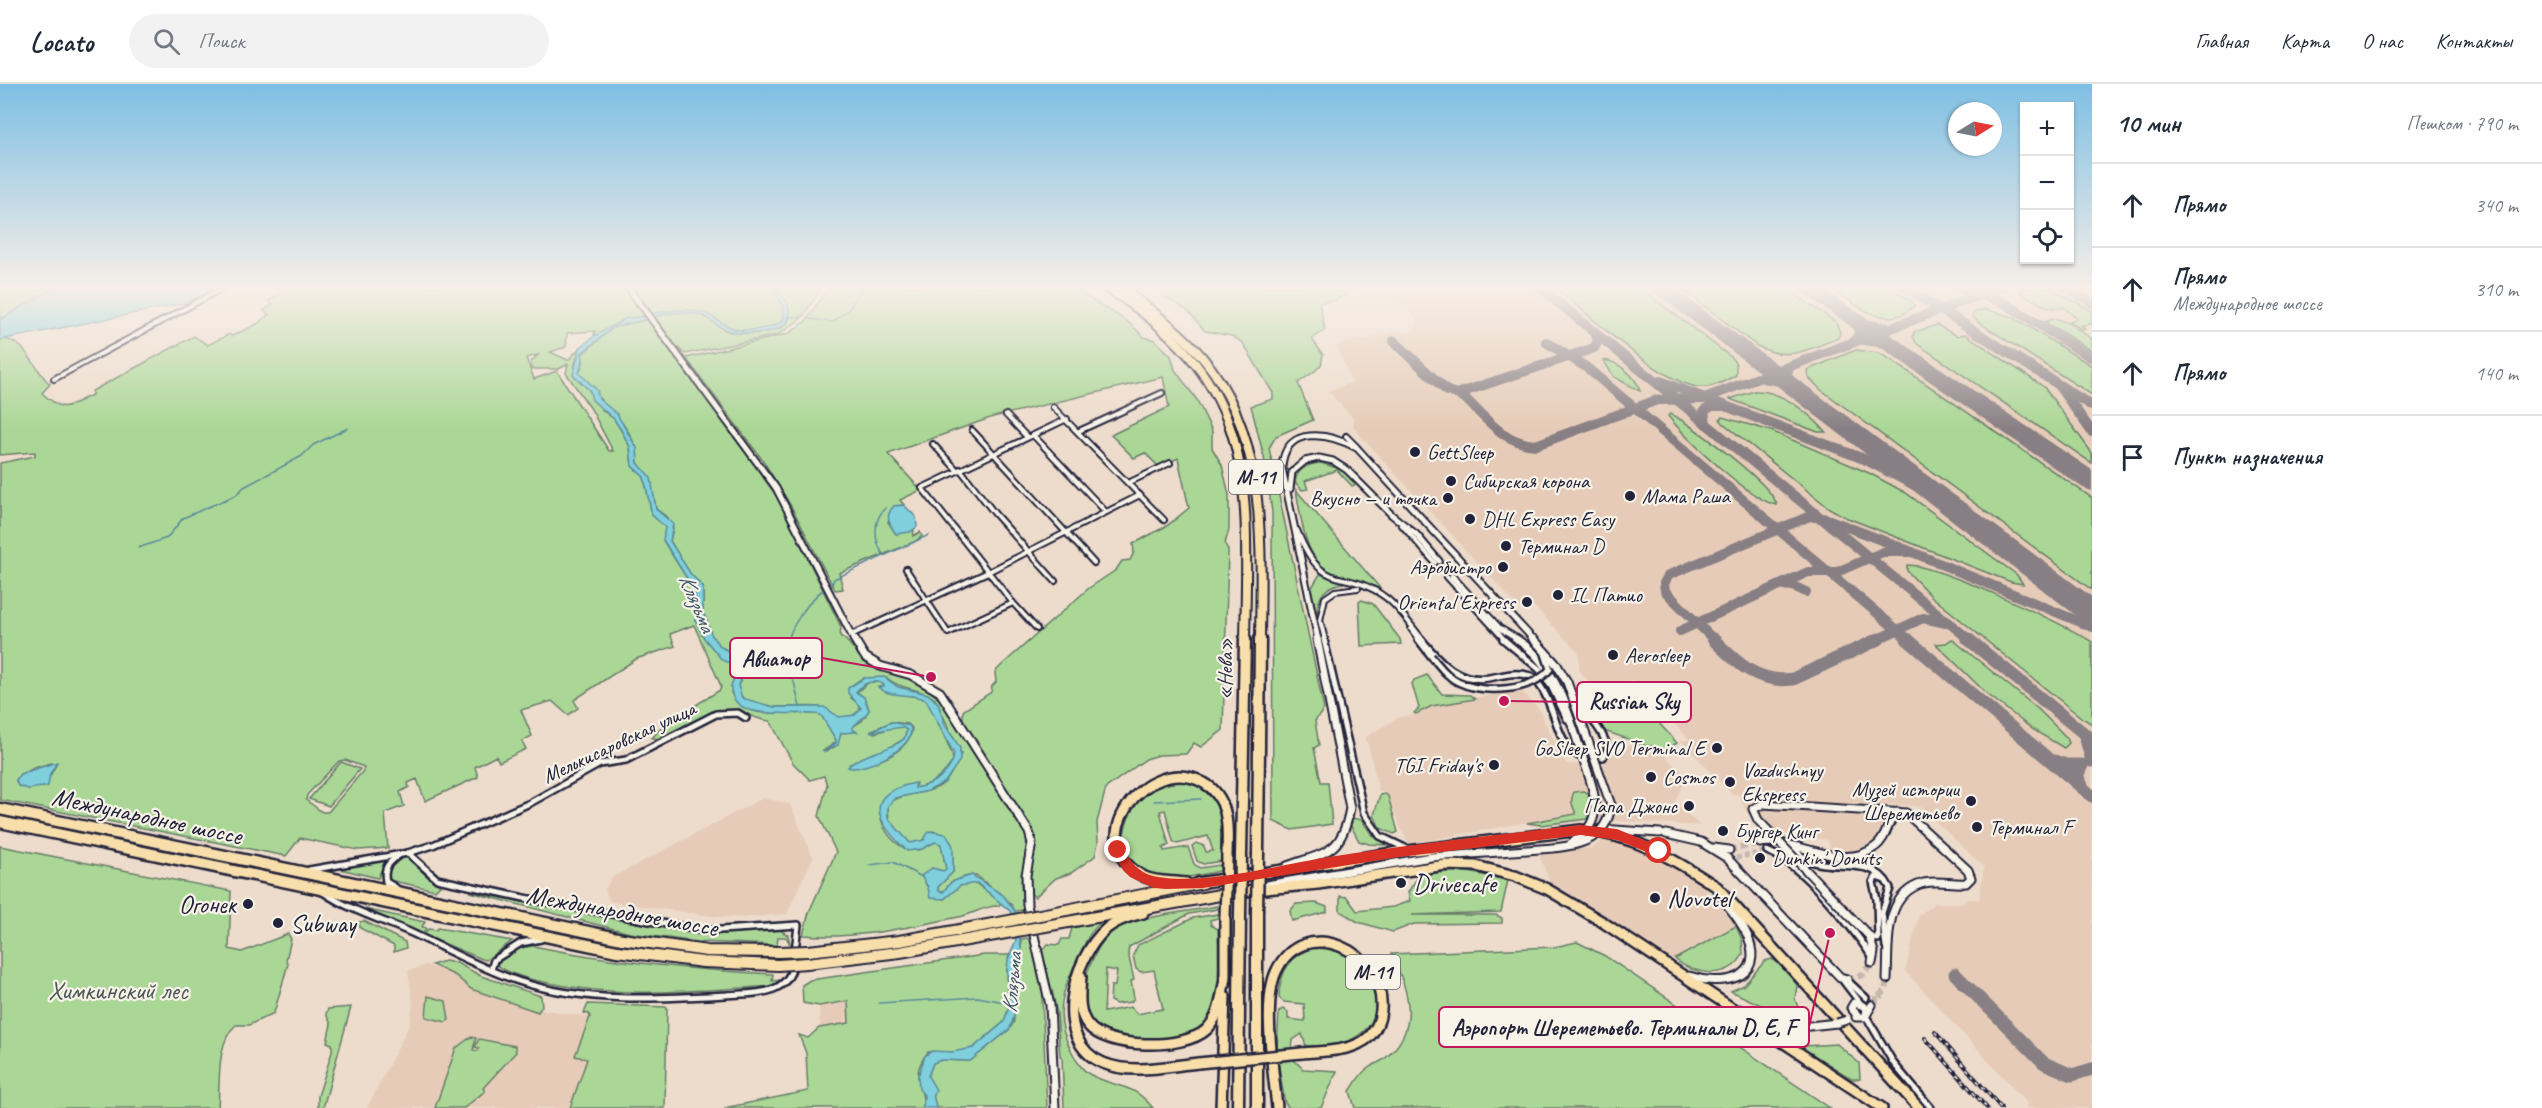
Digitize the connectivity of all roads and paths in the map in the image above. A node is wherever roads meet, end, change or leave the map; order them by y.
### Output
1 (138, 334) edge
2 (663, 334) edge
3 (1167, 334) edge
4 (1180, 334) edge
5 (54, 379) dead end
6 (1162, 393) dead end
7 (1053, 406) dead end
8 (1006, 415) dead end
9 (1067, 419) junction
10 (972, 430) dead end
11 (1080, 431) junction
12 (1033, 435) junction
13 (1346, 436) dead end
14 (1027, 437) junction
15 (933, 444) dead end
16 (1361, 452) junction
17 (994, 453) junction
18 (1170, 463) dead end
19 (959, 469) junction
20 (1128, 483) junction
21 (1140, 495) junction
22 (1291, 504) junction
23 (1106, 512) junction
24 (1164, 520) dead end
25 (1296, 524) junction
26 (1066, 531) junction
27 (1028, 549) junction
28 (1437, 562) tunnel mouth
29 (1094, 563) dead end
30 (906, 569) dead end
31 (988, 572) junction
32 (1450, 577) joint
33 (1055, 581) dead end
34 (1367, 588) junction
35 (927, 600) junction
36 (1013, 603) junction
37 (1402, 614) junction
38 (1037, 629) dead end
39 (851, 635) junction
40 (1538, 644) junction
41 (1562, 696) junction
42 (1567, 714) junction
43 (746, 718) dead end
44 (0, 809) edge
45 (1899, 812) junction
46 (0, 822) edge
47 (1581, 830) junction
48 (1760, 843) tunnel mouth
49 (1789, 844) junction
50 (1708, 846) junction
51 (1553, 848) junction
52 (1420, 849) junction
53 (1729, 850) tunnel mouth
54 (1767, 851) dead end
55 (405, 853) junction
56 (1736, 858) dead end
57 (1738, 868) junction
58 (301, 870) junction
59 (1278, 870) junction
60 (1703, 876) junction
61 (1887, 881) junction
62 (1203, 883) junction
63 (318, 888) junction
64 (403, 892) junction
65 (1231, 892) junction
66 (1172, 903) junction
67 (1869, 936) junction
68 (552, 937) junction
69 (622, 939) joint
70 (617, 951) joint
71 (494, 960) junction
72 (1873, 960) joint
73 (1889, 961) junction
74 (479, 964) junction
75 (1083, 966) junction
76 (491, 970) junction
77 (1678, 972) junction
78 (1225, 979) junction
79 (1887, 979) tunnel mouth
80 (1846, 980) junction
81 (1710, 993) junction
82 (1863, 1001) junction
83 (1872, 1005) tunnel mouth
84 (1864, 1015) junction
85 (1055, 1108) edge
86 (1221, 1108) edge
87 (1238, 1108) edge
88 (1257, 1108) edge
89 (1277, 1108) edge
90 (1882, 1108) edge
91 (1919, 1108) edge
92 (1931, 1108) edge

1 - 5 street
2 - 39 street
3 - 87 highway, «Нева» / М-11, bridge
4 - 88 highway, «Нева» / М-11, bridge
6 - 11 street
7 - 9 street
8 - 14 street
9 - 11 street
9 - 12 street
10 - 17 street
11 - 20 street
12 - 14 street
12 - 23 street
13 - 16 street
14 - 17 street
15 - 19 street
16 - 22 street
16 - 40 street
17 - 19 street
17 - 26 street
18 - 20 street
19 - 27 street
19 - 31 street
20 - 21 street
21 - 23 street
21 - 24 street
22 - 25 street
22 - 28 street
23 - 26 street
25 - 34 street
25 - 59 street
26 - 27 street
26 - 29 street
27 - 31 street
27 - 33 street
30 - 35 street
31 - 35 street
31 - 36 street
32 - 41 street
32 - 42 street
34 - 37 street
34 - 52 street
35 - 36 street
35 - 39 street
36 - 38 street
37 - 40 street, bridge
37 - 41 street
39 - 85 street
40 - 51 street, bridge
41 - 42 street
42 - 51 street, bridge
43 - 55 street, Мелькисаровская улица
44 - 58 highway, Международное шоссе
45 - 49 street
45 - 67 street, bridge
45 - 73 street
46 - 63 highway, Международное шоссе
47 - 50 street
47 - 52 main road, Международное шоссе
47 - 60 main road, Международное шоссе
48 - 49 street
49 - 61 street
50 - 53 street
50 - 57 street
51 - 65 street
52 - 59 main road, Международное шоссе
54 - 72 street
55 - 58 street, Мелькисаровская улица
55 - 64 street
55 - 76 street
56 - 57 street
57 - 80 street
58 - 64 highway, Международное шоссе
59 - 62 main road, Международное шоссе
60 - 77 street
60 - 91 main road, Международное шоссе
61 - 67 street
61 - 73 street
62 - 69 highway, Международное шоссе, bridge
62 - 78 main road, М-11, bridge
63 - 68 highway, Международное шоссе
63 - 74 street
64 - 69 highway, Международное шоссе
65 - 66 highway, Международное шоссе
65 - 77 main road
66 - 70 highway, Международное шоссе, bridge
66 - 75 main road, М-11
67 - 72 street
68 - 70 highway, Международное шоссе
68 - 71 street
71 - 74 street
71 - 76 street
73 - 79 street
74 - 76 street
75 - 78 main road, М-11
75 - 89 main road, М-11, bridge
77 - 81 main road
78 - 86 main road, М-11
80 - 82 street
80 - 82 street
81 - 84 street, bridge
81 - 90 main road
82 - 84 street
83 - 84 street
84 - 92 street

